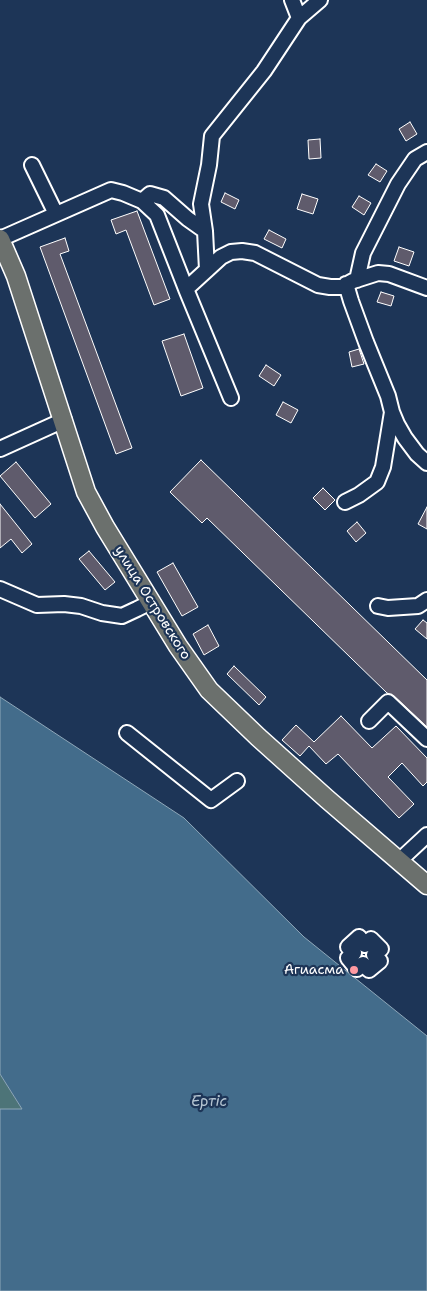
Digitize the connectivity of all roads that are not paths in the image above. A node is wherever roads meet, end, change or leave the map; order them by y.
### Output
1 (292, 0) edge
2 (320, 0) edge
3 (299, 18) junction
4 (427, 152) edge
5 (32, 165) dead end
6 (142, 201) junction
7 (56, 214) junction
8 (205, 231) junction
9 (0, 239) edge
10 (207, 270) junction
11 (352, 282) junction
12 (427, 288) edge
13 (186, 289) junction
14 (231, 398) dead end
15 (392, 412) junction
16 (64, 420) junction
17 (0, 449) edge
18 (427, 463) edge
19 (345, 502) dead end
20 (0, 589) edge
21 (427, 600) edge
22 (151, 602) junction
23 (378, 606) dead end
24 (369, 721) dead end
25 (126, 733) dead end
26 (427, 739) edge
27 (237, 781) dead end
28 (427, 835) edge
29 (399, 862) junction
30 (427, 885) edge

1 - 3 street
2 - 3 street
3 - 8 street
4 - 11 street
5 - 7 street
6 - 7 street
6 - 8 street
6 - 13 street
7 - 9 street
8 - 10 street
9 - 16 main road, улица Островского
10 - 11 street
10 - 13 street
11 - 12 street
11 - 15 street
13 - 14 street
15 - 18 street
15 - 19 street
16 - 17 street
16 - 22 main road, улица Островского
20 - 22 street
21 - 23 street
22 - 29 main road, улица Островского
24 - 26 street
25 - 27 street
28 - 29 street
29 - 30 main road, улица Островского

